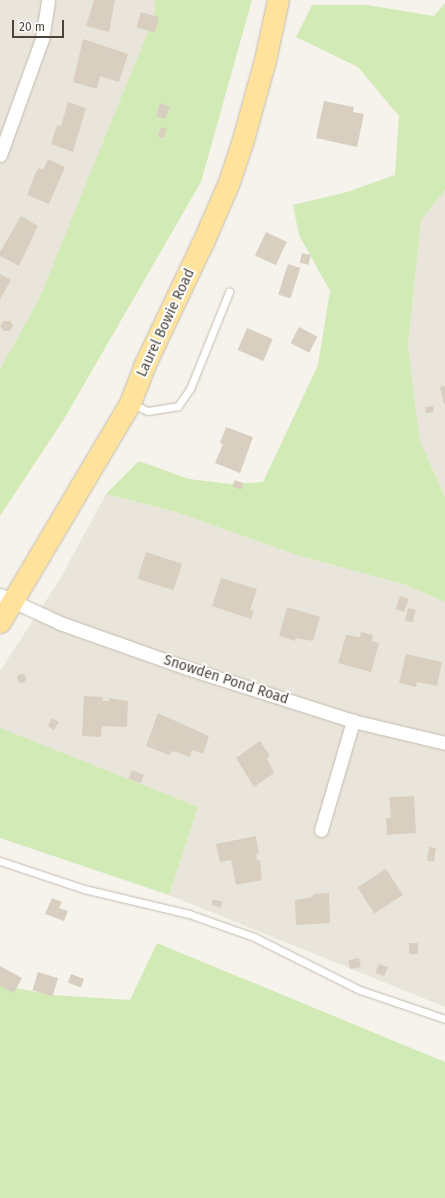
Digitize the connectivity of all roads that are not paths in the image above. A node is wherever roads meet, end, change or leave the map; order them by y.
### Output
1 (48, 0) edge
2 (278, 0) edge
3 (0, 155) edge
4 (229, 292) dead end
5 (130, 403) junction
6 (6, 598) edge
7 (0, 622) edge
8 (352, 721) junction
9 (445, 743) edge
10 (321, 830) dead end
11 (0, 861) edge
12 (445, 1019) edge

1 - 3 street
2 - 5 main road, Laurel Bowie Road
4 - 5 lane
5 - 6 main road, Laurel Bowie Road
6 - 7 main road, Laurel Bowie Road
6 - 8 street, Snowden Pond Road
8 - 9 street, Snowden Pond Road
8 - 10 street
11 - 12 lane

